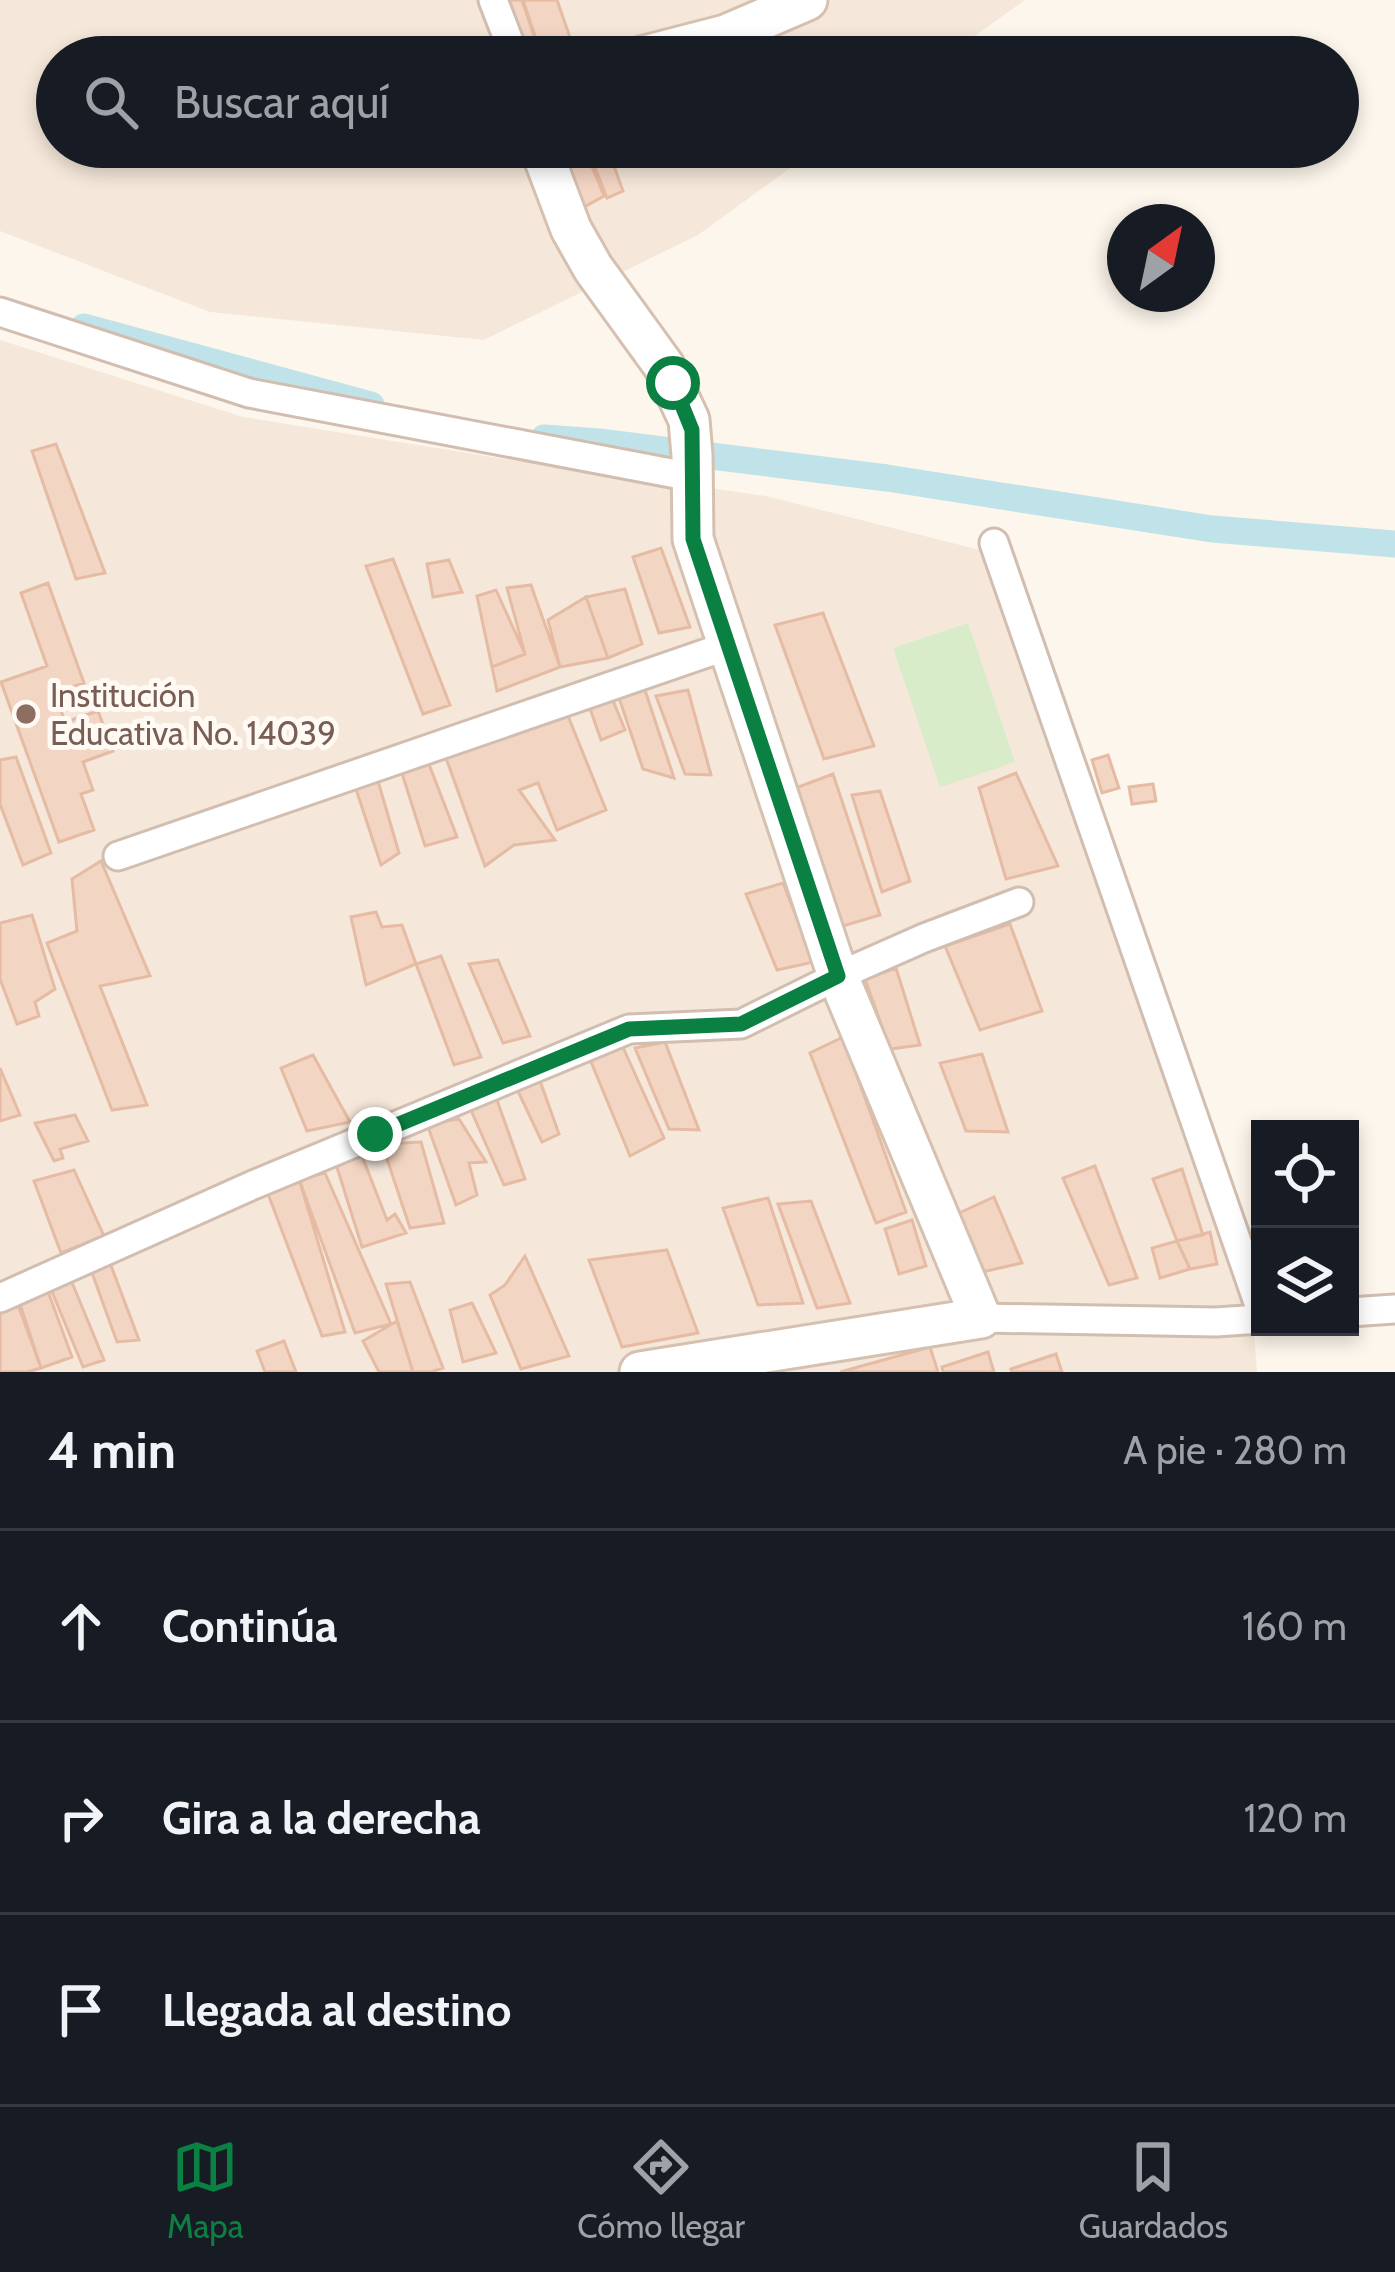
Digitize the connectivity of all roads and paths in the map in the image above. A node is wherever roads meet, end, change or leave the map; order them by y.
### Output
1 (493, 0) edge
2 (798, 2) edge
3 (506, 36) edge
4 (719, 36) edge
5 (548, 168) edge
6 (0, 313) edge
7 (691, 451) junction
8 (994, 544) dead end
9 (730, 645) junction
10 (118, 856) dead end
11 (1018, 902) dead end
12 (838, 976) junction
13 (1251, 1282) edge
14 (0, 1298) edge
15 (1395, 1309) edge
16 (1359, 1311) edge
17 (981, 1318) junction
18 (1251, 1319) edge
19 (721, 1366) edge
20 (640, 1372) edge

1 - 3 street
2 - 4 main road
5 - 7 main road
6 - 7 street
7 - 9 main road
8 - 13 street
9 - 10 street
9 - 12 main road
11 - 12 street
12 - 14 street
12 - 17 main road
15 - 16 street
17 - 18 street
17 - 19 main road
19 - 20 main road

